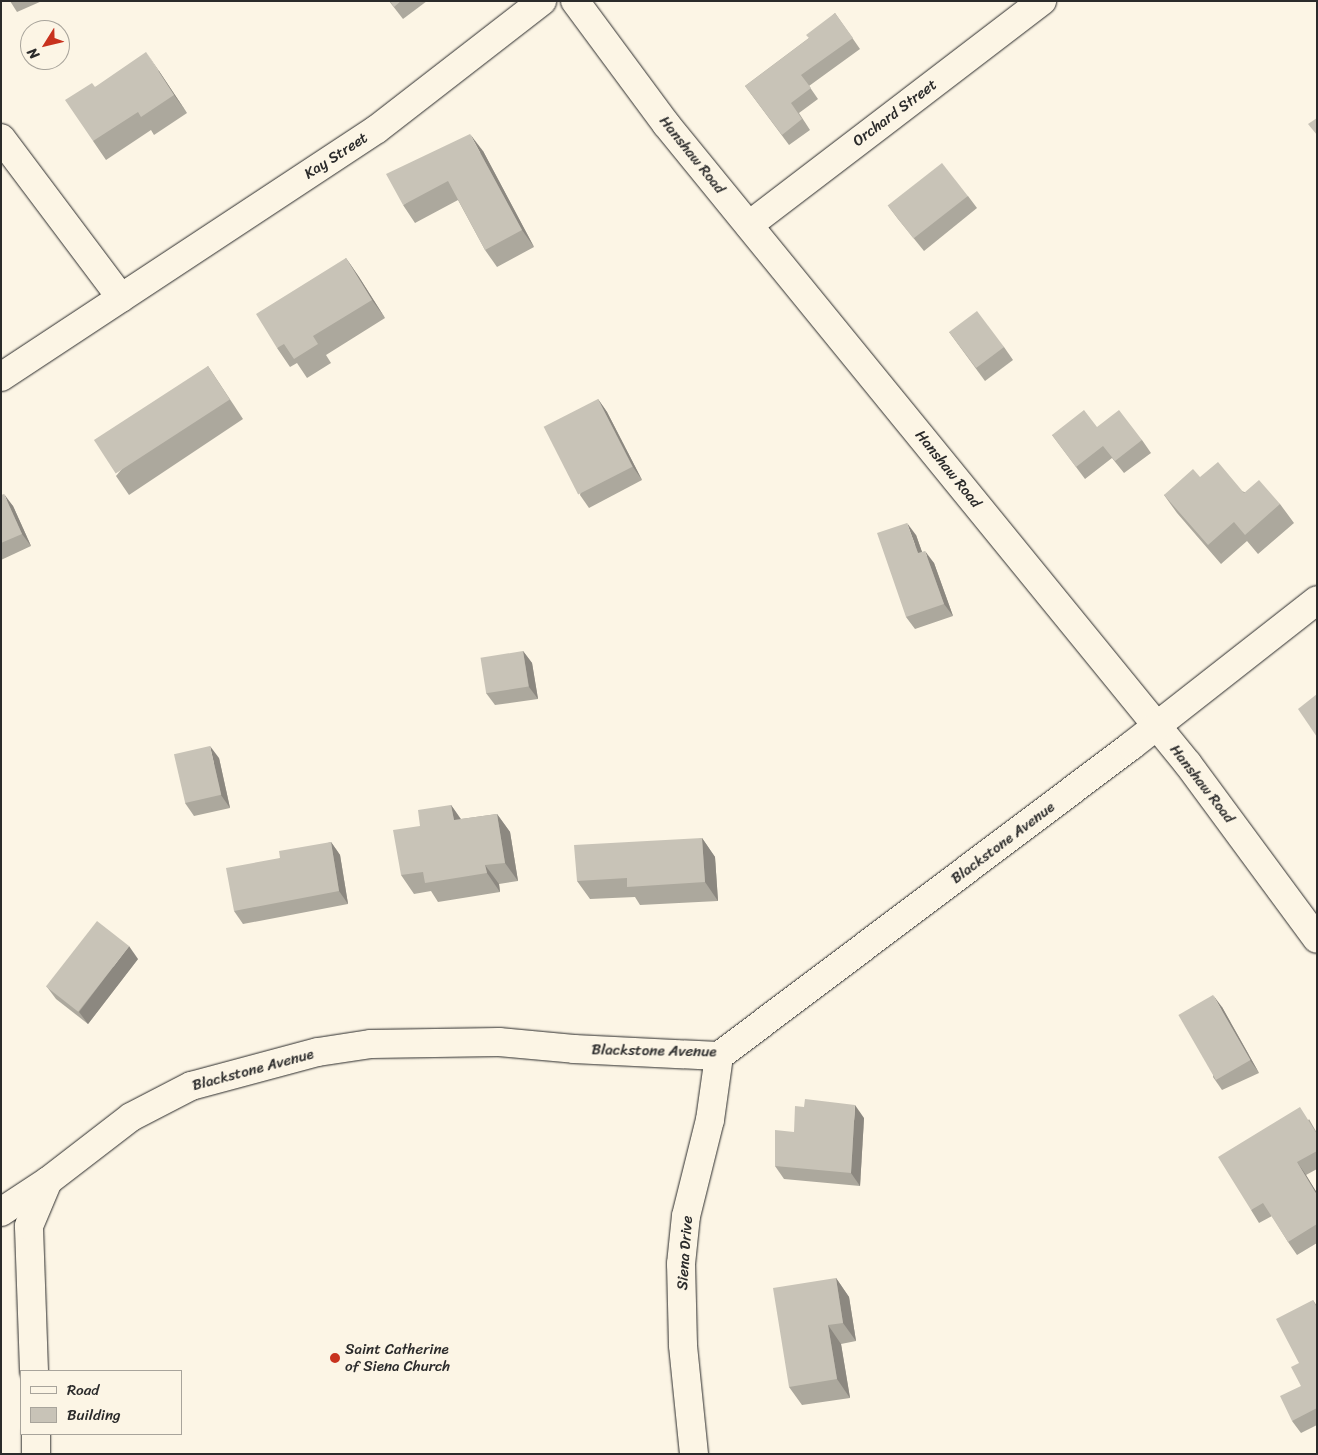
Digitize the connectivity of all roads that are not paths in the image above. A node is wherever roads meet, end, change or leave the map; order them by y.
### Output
1 (542, 1) edge
2 (575, 1) edge
3 (1042, 1) edge
4 (1, 138) edge
5 (749, 226) junction
6 (121, 298) junction
7 (1, 377) edge
8 (1317, 600) edge
9 (1157, 726) junction
10 (1317, 939) edge
11 (719, 1056) junction
12 (48, 1181) junction
13 (1, 1212) edge
14 (34, 1370) edge
15 (36, 1435) edge
16 (36, 1454) edge
17 (694, 1454) edge

1 - 6 street, Kay Street
2 - 5 street, Hanshaw Road
3 - 5 street, Orchard Street
4 - 6 street
5 - 9 street, Hanshaw Road
6 - 7 street, Kay Street
8 - 9 street, Blackstone Avenue
9 - 10 street, Hanshaw Road
9 - 11 street, Blackstone Avenue
11 - 12 street, Blackstone Avenue
11 - 17 street, Siena Drive
12 - 13 street, Blackstone Avenue
12 - 14 street
15 - 16 street

